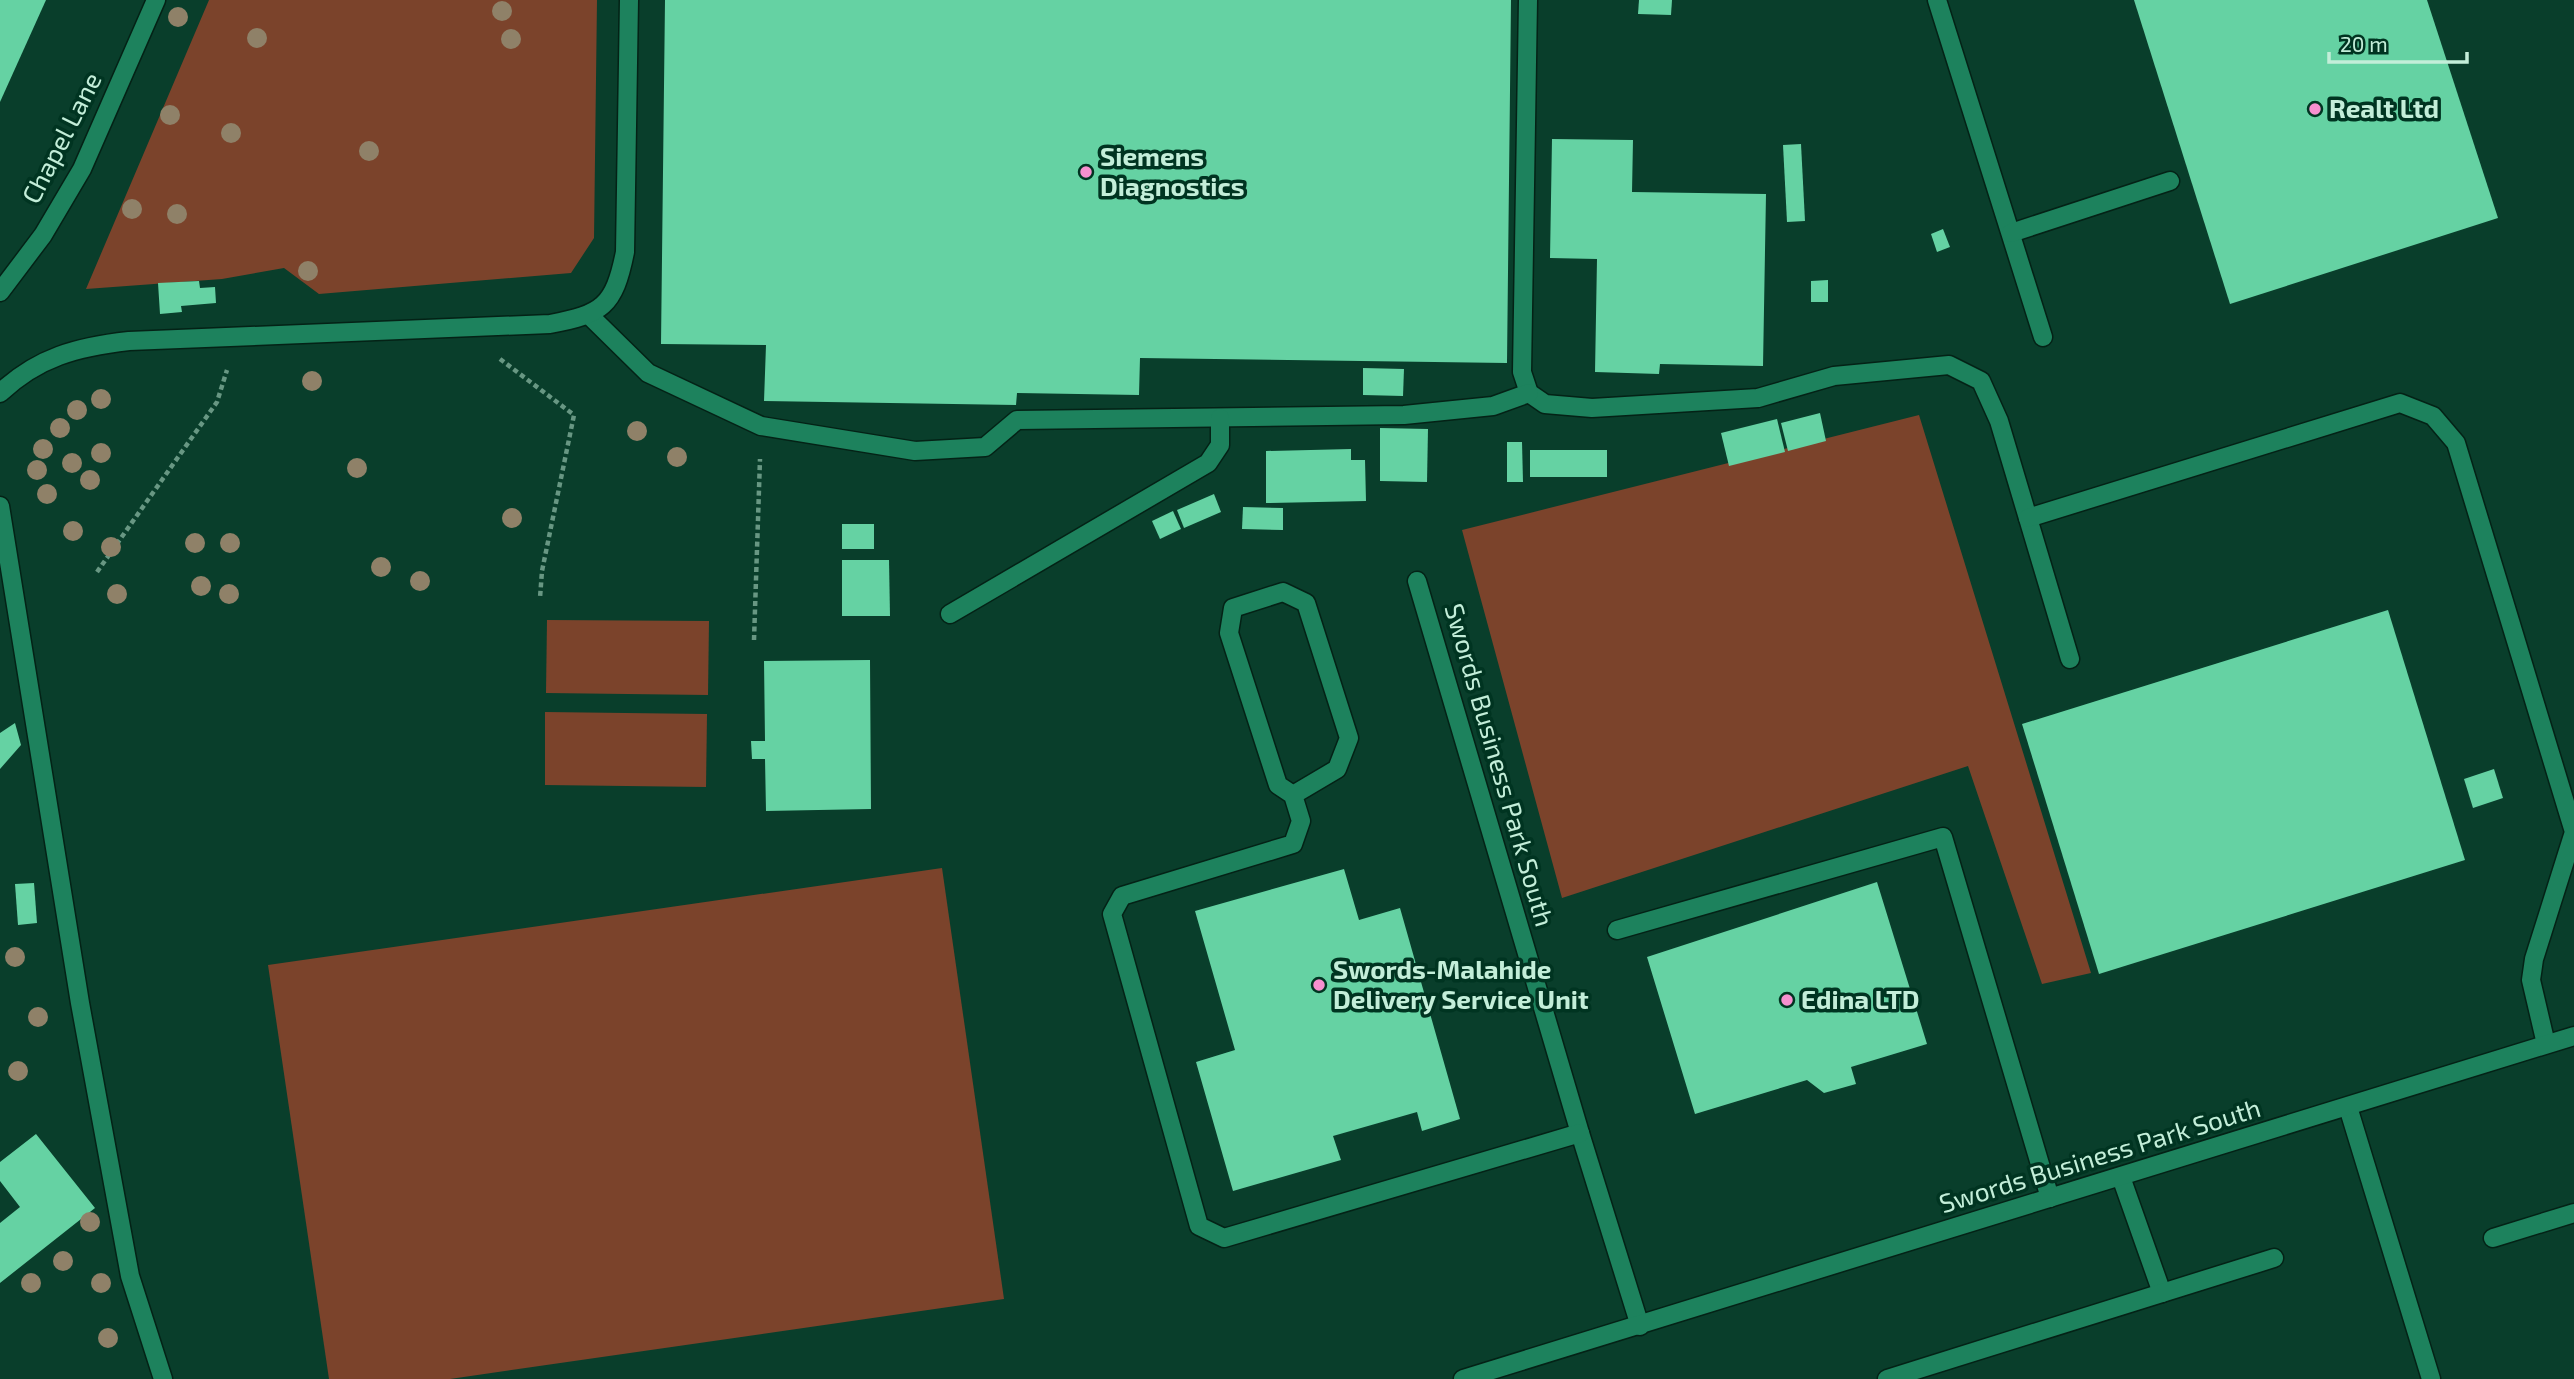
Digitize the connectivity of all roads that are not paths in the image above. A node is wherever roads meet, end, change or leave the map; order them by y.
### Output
1 (156, 0) edge
2 (629, 0) edge
3 (1528, 0) edge
4 (1937, 0) edge
5 (2171, 181) dead end
6 (2011, 233) junction
7 (0, 292) edge
8 (590, 316) junction
9 (2043, 337) dead end
10 (0, 393) edge
11 (1529, 393) junction
12 (1220, 418) junction
13 (0, 506) edge
14 (2028, 518) junction
15 (1418, 581) dead end
16 (950, 614) dead end
17 (2070, 660) dead end
18 (1293, 795) junction
19 (1617, 930) dead end
20 (2574, 1036) edge
21 (2546, 1044) junction
22 (2348, 1107) junction
23 (1580, 1133) junction
24 (2121, 1177) junction
25 (2050, 1198) junction
26 (2574, 1213) edge
27 (2493, 1238) dead end
28 (2274, 1258) dead end
29 (2162, 1293) junction
30 (1640, 1326) junction
31 (163, 1379) edge
32 (1463, 1379) edge
33 (1887, 1379) edge
34 (2431, 1379) edge

1 - 7 street, Chapel Lane
2 - 8 street
3 - 11 street
4 - 6 street
5 - 6 street
6 - 9 street
8 - 10 street
8 - 12 street
11 - 12 street
11 - 14 street
12 - 16 street
13 - 31 street
14 - 17 street
14 - 21 street
15 - 23 street, Swords Business Park South
18 - 18 street
18 - 23 street
19 - 25 street
20 - 21 street, Swords Business Park South
21 - 22 street, Swords Business Park South
22 - 24 street, Swords Business Park South
22 - 34 street
23 - 30 street, Swords Business Park South
24 - 25 street, Swords Business Park South
24 - 29 street
25 - 30 street, Swords Business Park South
26 - 27 street
28 - 29 street
29 - 33 street
30 - 32 street, Swords Business Park South

